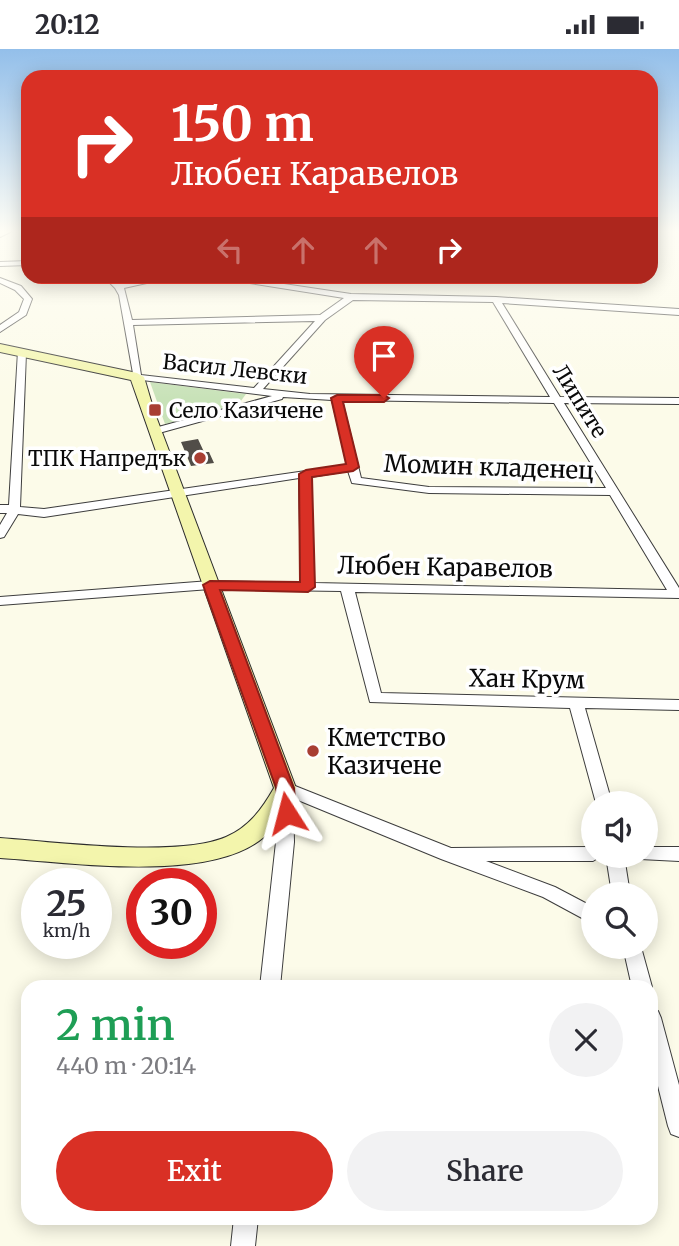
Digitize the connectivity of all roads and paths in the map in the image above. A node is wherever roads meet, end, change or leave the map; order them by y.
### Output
1 (15, 287) edge
2 (119, 287) edge
3 (295, 287) edge
4 (351, 297) junction
5 (496, 300) junction
6 (679, 311) edge
7 (322, 318) junction
8 (127, 323) junction
9 (0, 329) edge
10 (0, 348) edge
11 (21, 353) junction
12 (137, 377) junction
13 (254, 392) junction
14 (285, 395) junction
15 (337, 398) junction
16 (556, 400) junction
17 (679, 401) edge
18 (155, 431) junction
19 (353, 467) junction
20 (306, 474) junction
21 (356, 481) junction
22 (178, 492) junction
23 (614, 492) junction
24 (0, 509) edge
25 (14, 511) junction
26 (0, 534) edge
27 (210, 585) junction
28 (308, 587) junction
29 (347, 588) junction
30 (677, 594) edge
31 (0, 601) edge
32 (576, 703) junction
33 (679, 705) edge
34 (285, 788) junction
35 (601, 791) edge
36 (0, 848) edge
37 (447, 854) junction
38 (581, 854) edge
39 (658, 854) edge
40 (679, 854) edge
41 (581, 909) edge
42 (628, 959) edge
43 (635, 959) edge
44 (271, 980) edge
45 (639, 980) edge
46 (640, 980) edge
47 (658, 1045) edge
48 (679, 1126) edge
49 (245, 1225) edge
50 (243, 1246) edge

1 - 9 street
2 - 8 street
3 - 4 street
4 - 5 street
4 - 7 street
5 - 6 street
5 - 16 street, Липите
7 - 8 street
7 - 13 street
8 - 12 street
10 - 11 street, Васил Левски
11 - 12 street, Васил Левски
11 - 25 street
12 - 13 street, Васил Левски
12 - 18 street
13 - 14 street, Васил Левски
14 - 15 street, Васил Левски
14 - 18 street
15 - 16 street, Васил Левски
15 - 19 street
16 - 17 street, Васил Левски
16 - 23 street, Липите
18 - 22 street
19 - 20 street, Момин кладенец
19 - 21 street, Момин кладенец
20 - 21 street
20 - 22 street, Момин кладенец
20 - 28 street
21 - 23 street, Момин кладенец
22 - 25 street, Момин кладенец
22 - 27 street
23 - 30 street, Липите
24 - 25 street, Момин кладенец
25 - 26 street
27 - 28 street, Любен Каравелов
27 - 31 street, Любен Каравелов
27 - 34 street
28 - 29 street, Любен Каравелов
29 - 30 street, Любен Каравелов
29 - 32 street, Хан Крум
32 - 33 street, Хан Крум
32 - 35 street
34 - 36 street
34 - 37 street
34 - 44 street
37 - 38 street
37 - 41 street
39 - 40 street
42 - 45 street
43 - 46 street
47 - 48 street
49 - 50 street

